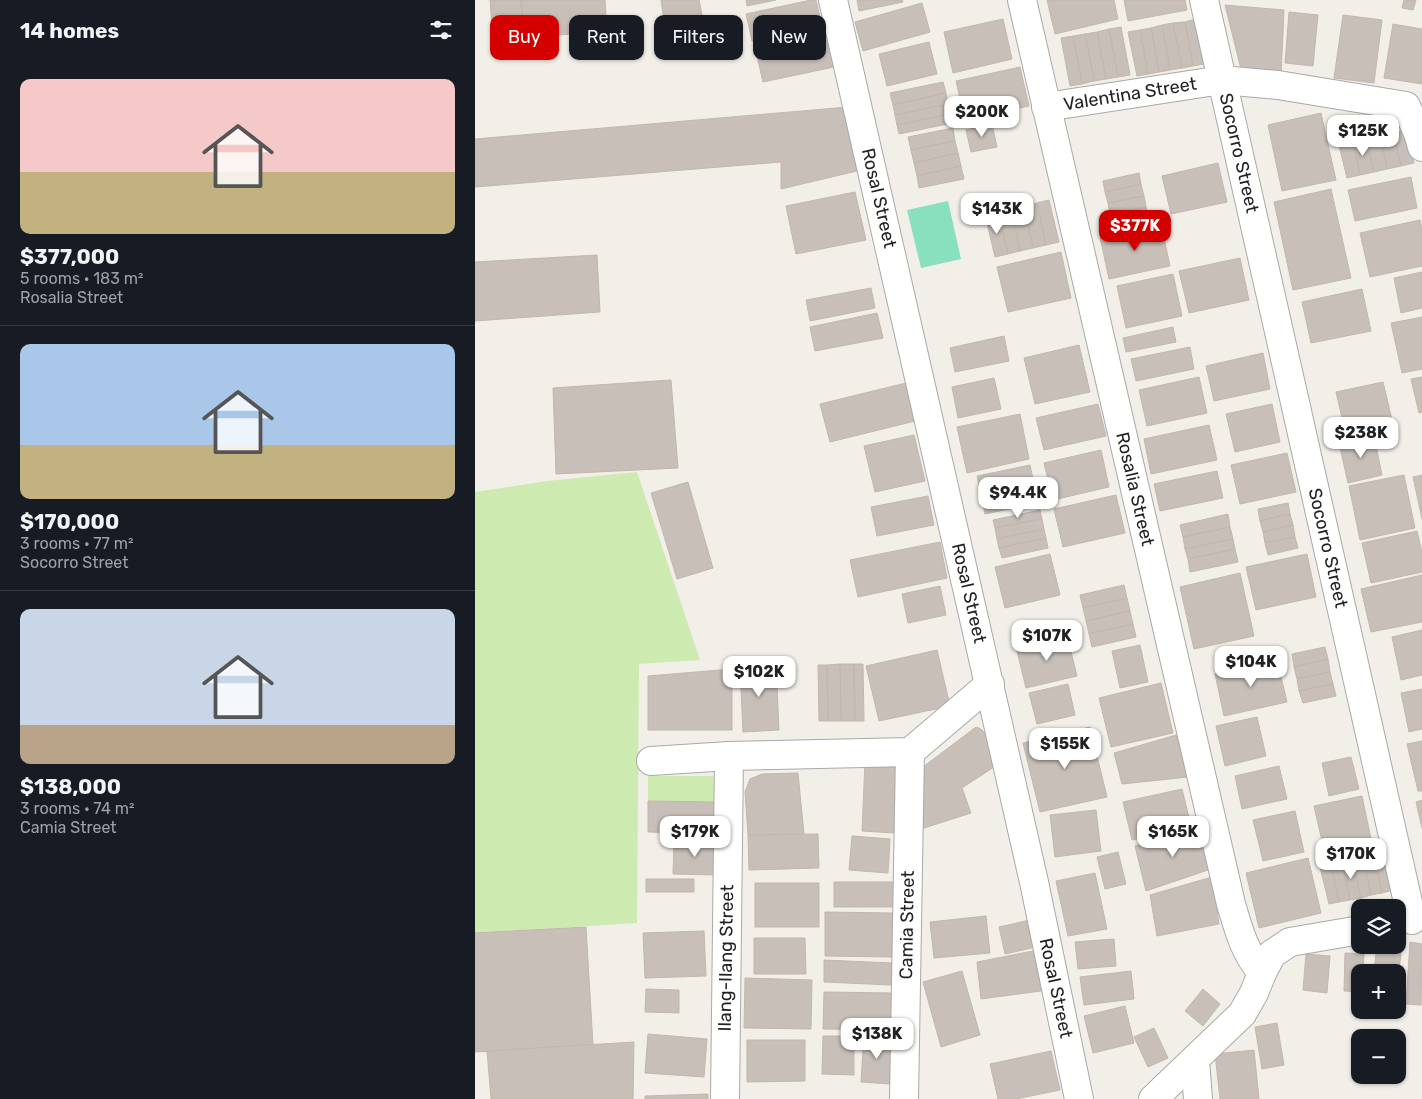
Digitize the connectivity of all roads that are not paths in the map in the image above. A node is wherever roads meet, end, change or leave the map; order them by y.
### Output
1 (833, 0) edge
2 (1021, 0) edge
3 (1205, 0) edge
4 (1222, 80) junction
5 (1046, 107) junction
6 (1414, 108) edge
7 (1422, 147) edge
8 (989, 684) junction
9 (910, 752) junction
10 (729, 756) junction
11 (651, 761) dead end
12 (1410, 921) edge
13 (1351, 932) edge
14 (1262, 973) junction
15 (1195, 1060) junction
16 (725, 1099) edge
17 (905, 1099) edge
18 (1079, 1099) edge
19 (1153, 1099) edge
20 (1197, 1099) edge

1 - 8 street, Rosal Street
2 - 5 street, Rosalia Street
3 - 4 street, Socorro Street
4 - 5 street, Valentina Street
4 - 6 street, Valentina Street
4 - 12 street, Socorro Street
5 - 14 street, Rosalia Street
6 - 7 street
8 - 9 street
8 - 18 street, Rosal Street
9 - 10 street
9 - 17 street, Camia Street
10 - 11 street
10 - 16 street, Ilang-Ilang Street
13 - 14 street
14 - 15 street
15 - 19 street
15 - 20 street

